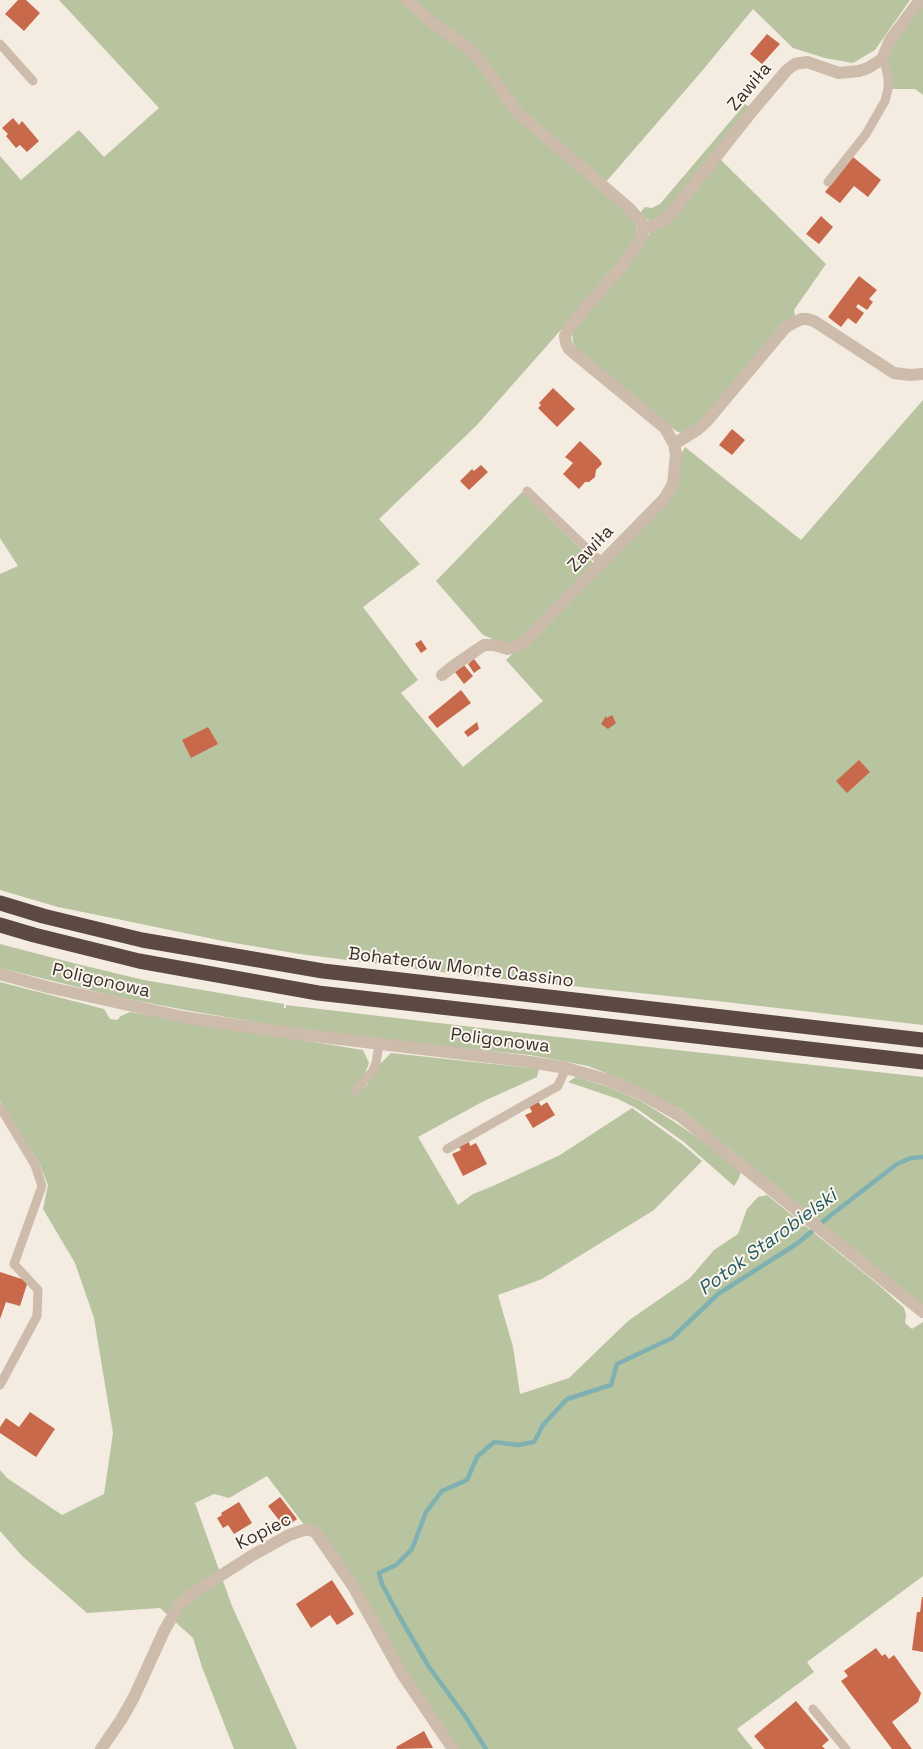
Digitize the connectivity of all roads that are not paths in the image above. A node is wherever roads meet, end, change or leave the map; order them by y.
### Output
1 (407, 0) edge
2 (920, 0) edge
3 (0, 44) edge
4 (882, 60) junction
5 (33, 81) dead end
6 (828, 182) dead end
7 (644, 229) junction
8 (923, 374) edge
9 (674, 444) junction
10 (527, 492) dead end
11 (602, 564) junction
12 (442, 675) dead end
13 (0, 903) edge
14 (0, 925) edge
15 (0, 974) edge
16 (923, 1040) edge
17 (379, 1045) junction
18 (923, 1062) edge
19 (566, 1068) junction
20 (356, 1091) dead end
21 (0, 1107) edge
22 (447, 1149) dead end
23 (923, 1312) edge
24 (0, 1385) edge
25 (813, 1709) dead end
26 (101, 1749) edge
27 (453, 1749) edge
28 (846, 1749) edge

1 - 7 street
2 - 4 street
3 - 5 lane
4 - 6 lane
4 - 7 street, Zawiła
7 - 9 street
8 - 9 street
9 - 11 street, Zawiła
10 - 11 lane
11 - 12 street, Zawiła
13 - 16 highway, Bohaterów Monte Cassino
14 - 18 highway
15 - 17 street, Poligonowa
17 - 19 street, Poligonowa
17 - 20 lane
19 - 22 lane
19 - 23 street, Poligonowa
21 - 24 lane
25 - 28 lane
26 - 27 street, Kopiec

